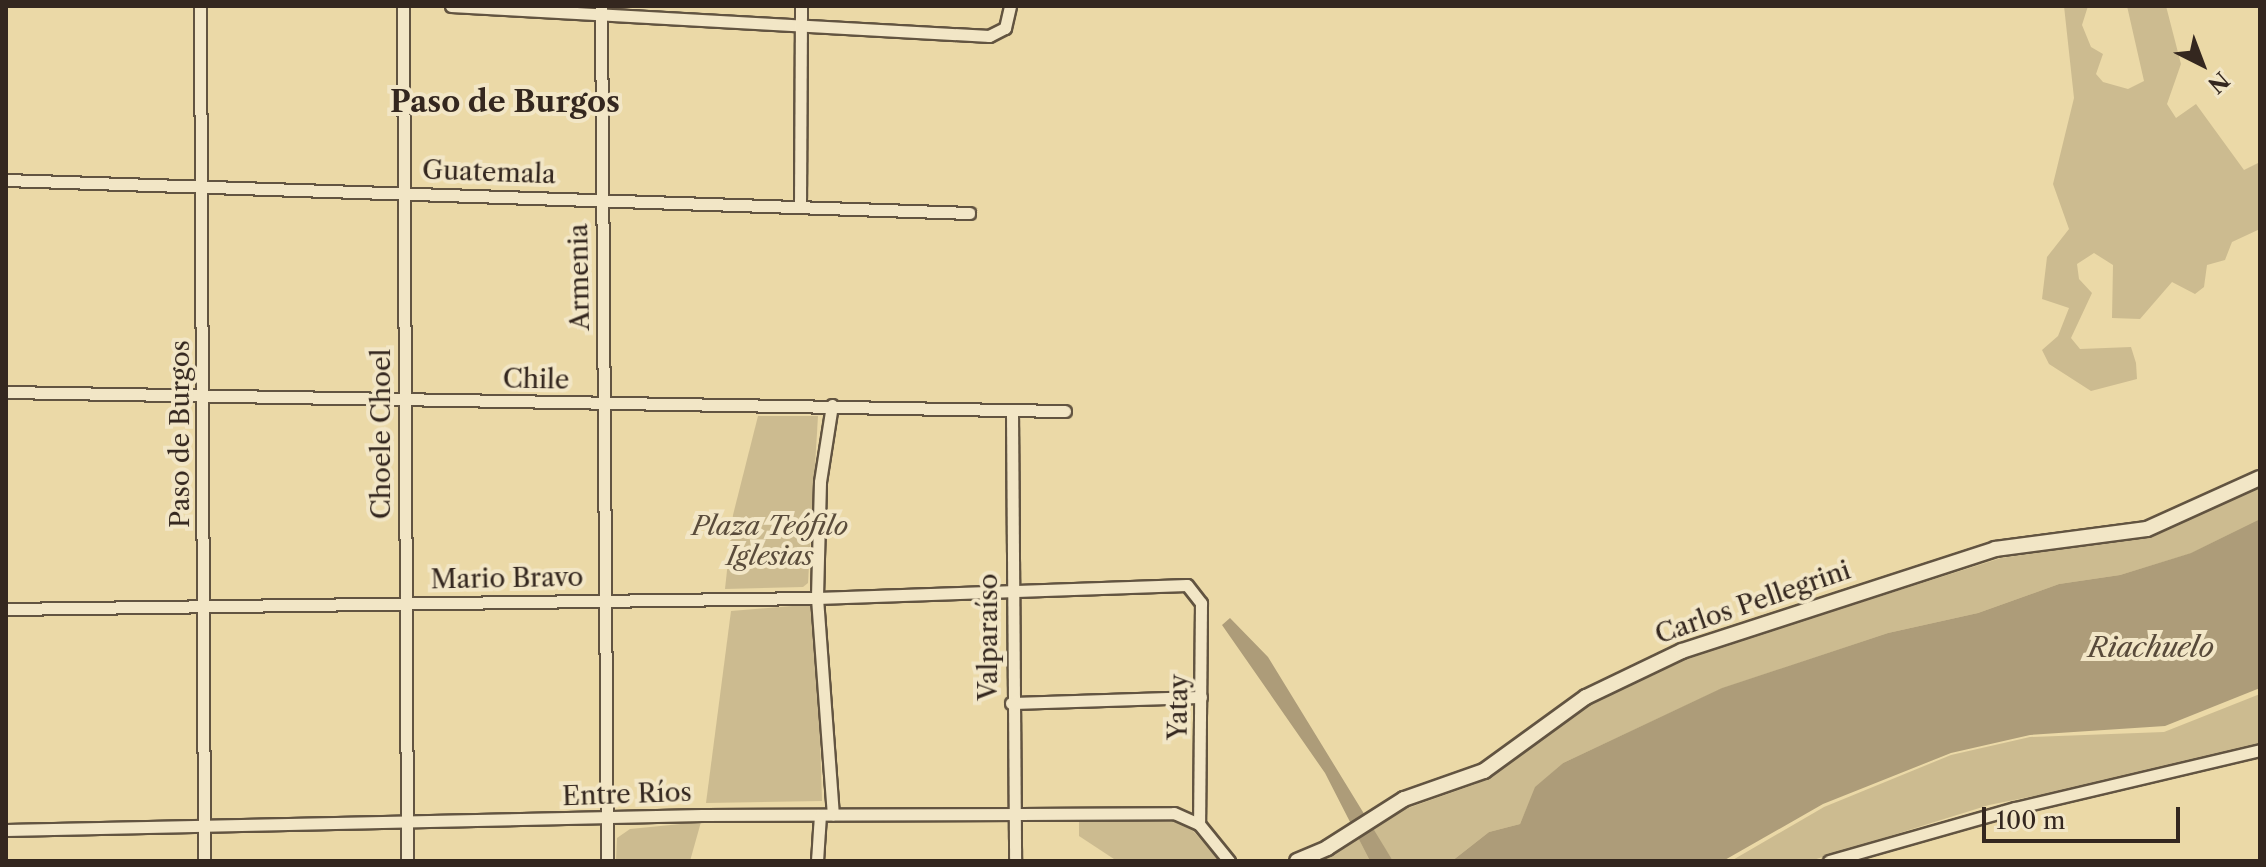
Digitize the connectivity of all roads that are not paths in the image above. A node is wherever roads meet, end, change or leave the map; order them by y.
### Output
1 (200, 6) edge
2 (403, 6) edge
3 (451, 6) edge
4 (801, 6) edge
5 (1010, 6) edge
6 (601, 10) edge
7 (801, 28) junction
8 (6, 180) edge
9 (202, 187) junction
10 (404, 192) junction
11 (602, 199) junction
12 (800, 204) junction
13 (969, 213) dead end
14 (6, 392) edge
15 (203, 394) junction
16 (404, 399) junction
17 (604, 403) junction
18 (832, 405) junction
19 (1065, 411) dead end
20 (1012, 413) junction
21 (2260, 478) edge
22 (1197, 591) joint
23 (1010, 593) junction
24 (817, 598) junction
25 (603, 599) junction
26 (405, 603) junction
27 (203, 606) junction
28 (6, 609) edge
29 (1201, 697) junction
30 (1011, 703) junction
31 (2260, 750) edge
32 (827, 814) junction
33 (1013, 814) junction
34 (605, 818) junction
35 (407, 824) junction
36 (1199, 824) junction
37 (203, 826) junction
38 (6, 830) edge
39 (204, 861) edge
40 (407, 861) edge
41 (607, 861) edge
42 (817, 861) edge
43 (1015, 861) edge
44 (1229, 861) edge
45 (1297, 861) edge
46 (1829, 861) edge

1 - 9 street, Paso de Burgos
2 - 10 street, Choele Choel
3 - 6 street
4 - 7 street
5 - 7 street
6 - 7 street
6 - 11 street, Armenia
7 - 12 street
8 - 9 street, Guatemala
9 - 10 street, Guatemala
9 - 15 street, Paso de Burgos
10 - 11 street, Guatemala
10 - 16 street, Choele Choel
11 - 12 street, Guatemala
11 - 17 street, Armenia
12 - 13 street, Guatemala
14 - 15 street, Chile
15 - 16 street, Chile
15 - 27 street, Paso de Burgos
16 - 17 street, Chile
16 - 26 street, Choele Choel
17 - 18 street, Chile
17 - 25 street, Armenia
18 - 20 street, Chile
18 - 24 street
19 - 20 street, Chile
20 - 23 street, Valparaíso
21 - 45 street, Carlos Pellegrini
22 - 23 street, Mario Bravo
22 - 29 street, Yatay
23 - 24 street, Mario Bravo
23 - 30 street, Valparaíso
24 - 25 street, Mario Bravo
24 - 32 street
25 - 26 street, Mario Bravo
25 - 34 street, Armenia
26 - 27 street, Mario Bravo
26 - 35 street, Choele Choel
27 - 28 street, Mario Bravo
27 - 37 street, Paso de Burgos
29 - 30 street
29 - 36 street, Yatay
30 - 33 street, Valparaíso
31 - 46 street
32 - 33 street, Entre Ríos
32 - 34 street, Entre Ríos
32 - 42 street
33 - 36 street, Entre Ríos
33 - 43 street, Valparaíso
34 - 35 street, Entre Ríos
34 - 41 street, Armenia
35 - 37 street, Entre Ríos
35 - 40 street, Choele Choel
36 - 44 street
37 - 38 street, Entre Ríos
37 - 39 street, Paso de Burgos

